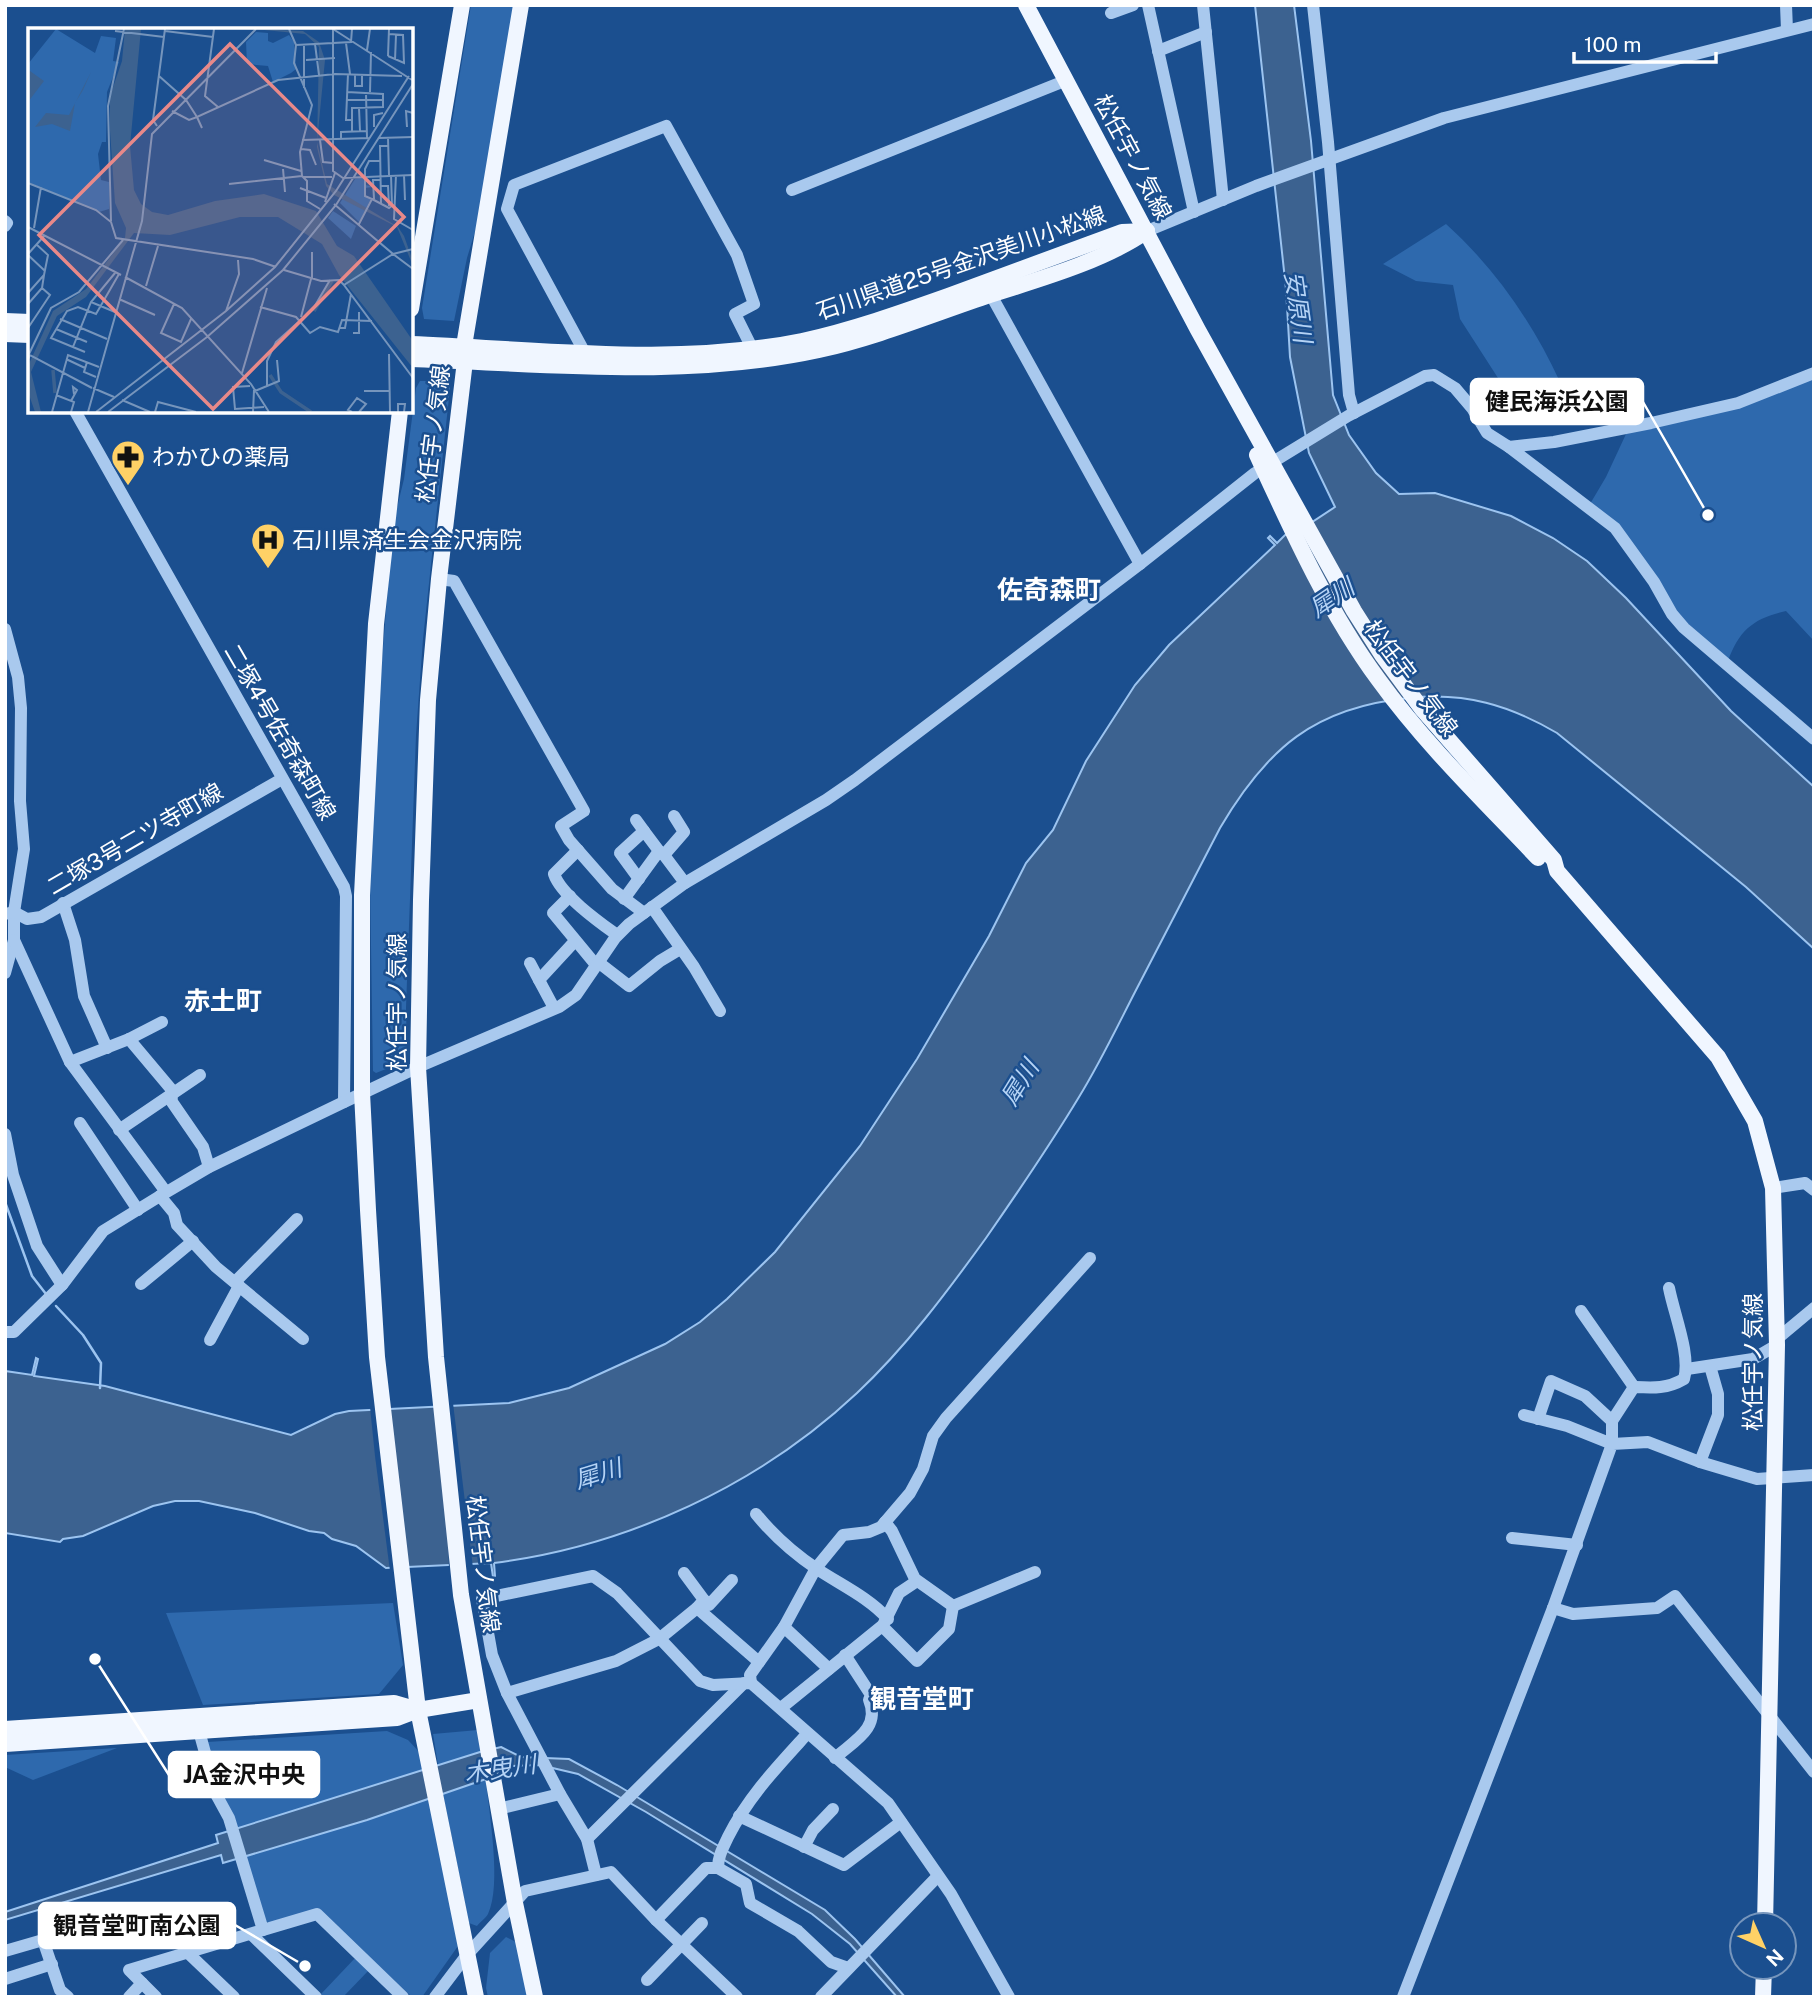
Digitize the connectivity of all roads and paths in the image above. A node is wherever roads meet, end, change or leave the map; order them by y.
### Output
1 (461, 5) edge
2 (521, 5) edge
3 (1026, 5) edge
4 (1133, 5) edge
5 (1148, 5) edge
6 (1203, 5) edge
7 (1313, 5) edge
8 (1786, 5) edge
9 (1111, 13) dead end
10 (1814, 24) edge
11 (1787, 30) junction
12 (1206, 32) junction
13 (1158, 51) junction
14 (1067, 80) junction
15 (1324, 162) junction
16 (792, 190) dead end
17 (1223, 200) junction
18 (1194, 212) junction
19 (1147, 231) junction
20 (990, 295) junction
21 (413, 297) edge
22 (5, 321) edge
23 (28, 322) edge
24 (5, 334) edge
25 (28, 335) edge
26 (413, 344) edge
27 (752, 348) junction
28 (464, 353) junction
29 (585, 354) junction
30 (413, 359) edge
31 (1814, 373) edge
32 (76, 413) edge
33 (400, 413) edge
34 (1351, 415) junction
35 (1509, 447) junction
36 (1267, 465) junction
37 (1291, 510) junction
38 (1140, 564) junction
39 (439, 579) junction
40 (5, 629) edge
41 (1814, 739) edge
42 (282, 779) junction
43 (674, 816) dead end
44 (636, 820) dead end
45 (644, 831) junction
46 (579, 850) junction
47 (662, 853) junction
48 (1557, 871) junction
49 (639, 879) junction
50 (685, 883) junction
51 (344, 887) junction
52 (362, 895) junction
53 (570, 896) junction
54 (624, 899) junction
55 (63, 903) junction
56 (648, 910) junction
57 (10, 913) edge
58 (617, 936) junction
59 (14, 940) junction
60 (575, 941) junction
61 (680, 949) junction
62 (530, 963) dead end
63 (597, 964) junction
64 (5, 973) edge
65 (539, 980) junction
66 (554, 1008) junction
67 (720, 1012) dead end
68 (162, 1022) dead end
69 (129, 1039) junction
70 (107, 1048) junction
71 (69, 1062) junction
72 (418, 1067) junction
73 (200, 1075) dead end
74 (362, 1093) junction
75 (171, 1095) junction
76 (344, 1101) junction
77 (80, 1123) dead end
78 (119, 1130) junction
79 (5, 1134) edge
80 (209, 1167) junction
81 (1773, 1188) junction
82 (1814, 1190) edge
83 (163, 1194) junction
84 (138, 1210) junction
85 (297, 1219) dead end
86 (193, 1241) junction
87 (1090, 1258) dead end
88 (141, 1284) dead end
89 (237, 1284) junction
90 (62, 1285) junction
91 (1669, 1287) dead end
92 (1814, 1308) edge
93 (1581, 1311) dead end
94 (5, 1332) edge
95 (210, 1339) dead end
96 (303, 1339) dead end
97 (1777, 1342) junction
98 (1710, 1366) junction
99 (1687, 1369) junction
100 (1634, 1387) junction
101 (1524, 1415) dead end
102 (1538, 1419) junction
103 (1612, 1421) junction
104 (1612, 1444) junction
105 (1700, 1462) junction
106 (1814, 1475) edge
107 (1774, 1478) junction
108 (756, 1514) dead end
109 (885, 1522) junction
110 (1512, 1538) dead end
111 (1577, 1545) junction
112 (816, 1568) junction
113 (1035, 1572) dead end
114 (684, 1573) dead end
115 (915, 1579) junction
116 (733, 1580) dead end
117 (701, 1604) junction
118 (953, 1606) junction
119 (1553, 1608) junction
120 (885, 1623) junction
121 (783, 1627) junction
122 (659, 1639) junction
123 (845, 1655) junction
124 (759, 1662) junction
125 (829, 1669) junction
126 (748, 1683) junction
127 (508, 1693) junction
128 (479, 1700) junction
129 (781, 1708) junction
130 (418, 1710) junction
131 (1769, 1717) junction
132 (5, 1729) edge
133 (199, 1731) junction
134 (807, 1734) junction
135 (5, 1744) edge
136 (835, 1758) junction
137 (1814, 1772) edge
138 (560, 1794) junction
139 (498, 1809) junction
140 (833, 1809) dead end
141 (739, 1816) junction
142 (901, 1822) junction
143 (587, 1839) junction
144 (804, 1847) junction
145 (720, 1858) junction
146 (596, 1875) junction
147 (938, 1876) junction
148 (515, 1903) junction
149 (1765, 1911) edge
150 (656, 1920) junction
151 (702, 1923) dead end
152 (257, 1932) junction
153 (682, 1944) junction
154 (5, 1951) edge
155 (188, 1953) junction
156 (466, 1956) junction
157 (52, 1964) junction
158 (848, 1968) junction
159 (5, 1979) edge
160 (647, 1980) dead end
161 (142, 1983) junction
162 (68, 1997) edge
163 (129, 1997) edge
164 (156, 1997) edge
165 (234, 1997) edge
166 (316, 1997) edge
167 (403, 1997) edge
168 (435, 1997) edge
169 (476, 1997) edge
170 (535, 1997) edge
171 (737, 1997) edge
172 (821, 1997) edge
173 (1009, 1997) edge
174 (1403, 1997) edge

1 - 21 main road
2 - 28 main road, 松任宇ノ気線
3 - 14 main road, 松任宇ノ気線
4 - 9 street
5 - 13 street
6 - 12 street
7 - 15 street
8 - 11 street
10 - 11 street
11 - 15 street
12 - 13 street
12 - 17 street
13 - 18 street
14 - 16 street
14 - 19 main road, 松任宇ノ気線
15 - 17 street
15 - 34 street
17 - 18 street
18 - 19 street
19 - 20 main road, 石川県道25号金沢美川小松線
19 - 27 main road, 石川県道25号金沢美川小松線
19 - 36 main road, 松任宇ノ気線
20 - 28 main road, 石川県道25号金沢美川小松線
20 - 38 street
22 - 23 main road
24 - 25 main road
26 - 28 main road, 石川県道25号金沢美川小松線
27 - 29 main road, 石川県道25号金沢美川小松線
27 - 29 street
28 - 29 main road, 石川県道25号金沢美川小松線
28 - 30 main road, 石川県道25号金沢美川小松線
28 - 39 main road, 松任宇ノ気線
31 - 35 street
32 - 42 street, 二塚4号佐奇森町線
33 - 52 main road, 松任宇ノ気線
34 - 35 street
34 - 36 street
35 - 41 street
36 - 37 main road, 松任宇ノ気線
36 - 38 street
37 - 48 main road, 松任宇ノ気線
37 - 48 main road, 松任宇ノ気線
38 - 50 street
39 - 46 street
39 - 72 main road, 松任宇ノ気線
40 - 57 street
42 - 51 street, 二塚4号佐奇森町線
42 - 55 street, 二塚3号二ツ寺町線
43 - 47 street
44 - 45 street
45 - 47 street
45 - 49 street
46 - 53 street
46 - 54 street
47 - 49 street
47 - 50 street
48 - 81 main road, 松任宇ノ気線
49 - 54 street
50 - 56 street
51 - 52 street
51 - 76 street, 二塚4号佐奇森町線
52 - 74 main road, 松任宇ノ気線
53 - 58 street
53 - 60 street
54 - 56 street
55 - 57 street, 二塚3号二ツ寺町線
55 - 70 street
56 - 58 street
56 - 61 street
57 - 59 street
58 - 63 street
59 - 64 street
59 - 71 street
60 - 63 street
60 - 65 street
61 - 63 street
61 - 67 street
62 - 65 street
63 - 66 street
65 - 66 street
66 - 72 street
68 - 69 street
69 - 70 street
69 - 75 street
70 - 71 street
71 - 78 street
72 - 74 street
72 - 128 main road, 松任宇ノ気線
73 - 75 street
74 - 76 street
74 - 130 main road, 松任宇ノ気線
75 - 78 street
75 - 80 street
76 - 80 street
77 - 84 street
78 - 83 street
79 - 90 street
80 - 83 street
81 - 82 street
81 - 97 main road, 松任宇ノ気線
83 - 84 street
83 - 86 street
84 - 90 street
85 - 89 street
86 - 88 street
86 - 89 street
87 - 109 street
89 - 95 street
89 - 96 street
90 - 94 street
91 - 99 street
92 - 97 street
93 - 100 street
97 - 98 street
97 - 107 main road, 松任宇ノ気線
98 - 99 street
98 - 105 street
99 - 100 street
100 - 103 street
101 - 102 street
102 - 103 street
102 - 104 street
103 - 104 street
104 - 105 street
104 - 111 street
105 - 107 street
106 - 107 street
107 - 131 main road, 松任宇ノ気線
108 - 112 street
109 - 112 street
109 - 115 street
110 - 111 street
111 - 119 street
112 - 120 street
112 - 121 street
113 - 118 street
114 - 117 street
115 - 118 street
115 - 120 street
116 - 117 street
117 - 122 street
117 - 124 street
118 - 120 street
119 - 131 street
119 - 174 street
120 - 123 street
121 - 124 street
121 - 125 street
122 - 126 street
122 - 127 street
122 - 127 street
123 - 125 street
123 - 136 street
124 - 126 street
125 - 129 street
126 - 129 street
126 - 143 street
127 - 138 street
128 - 130 main road
128 - 139 main road, 松任宇ノ気線
129 - 134 street
130 - 132 main road
130 - 133 main road
130 - 156 main road, 松任宇ノ気線
131 - 137 street
131 - 149 main road, 松任宇ノ気線
133 - 135 main road
133 - 152 street
134 - 136 street
134 - 141 street
136 - 142 street
138 - 139 street
138 - 143 street
139 - 148 main road, 松任宇ノ気線
140 - 144 street
141 - 144 street
141 - 145 street
142 - 144 street
142 - 147 street
143 - 146 street
145 - 150 street
145 - 158 street
146 - 148 street
146 - 150 street
147 - 158 street
147 - 173 street
148 - 156 street
148 - 170 main road, 松任宇ノ気線
150 - 153 street
151 - 153 street
152 - 155 street
152 - 166 street
152 - 167 street
153 - 160 street
153 - 171 street
154 - 157 street
155 - 161 street
155 - 165 street
156 - 168 street
156 - 169 main road
157 - 159 street
157 - 162 street
158 - 172 street
161 - 163 street
161 - 164 street

